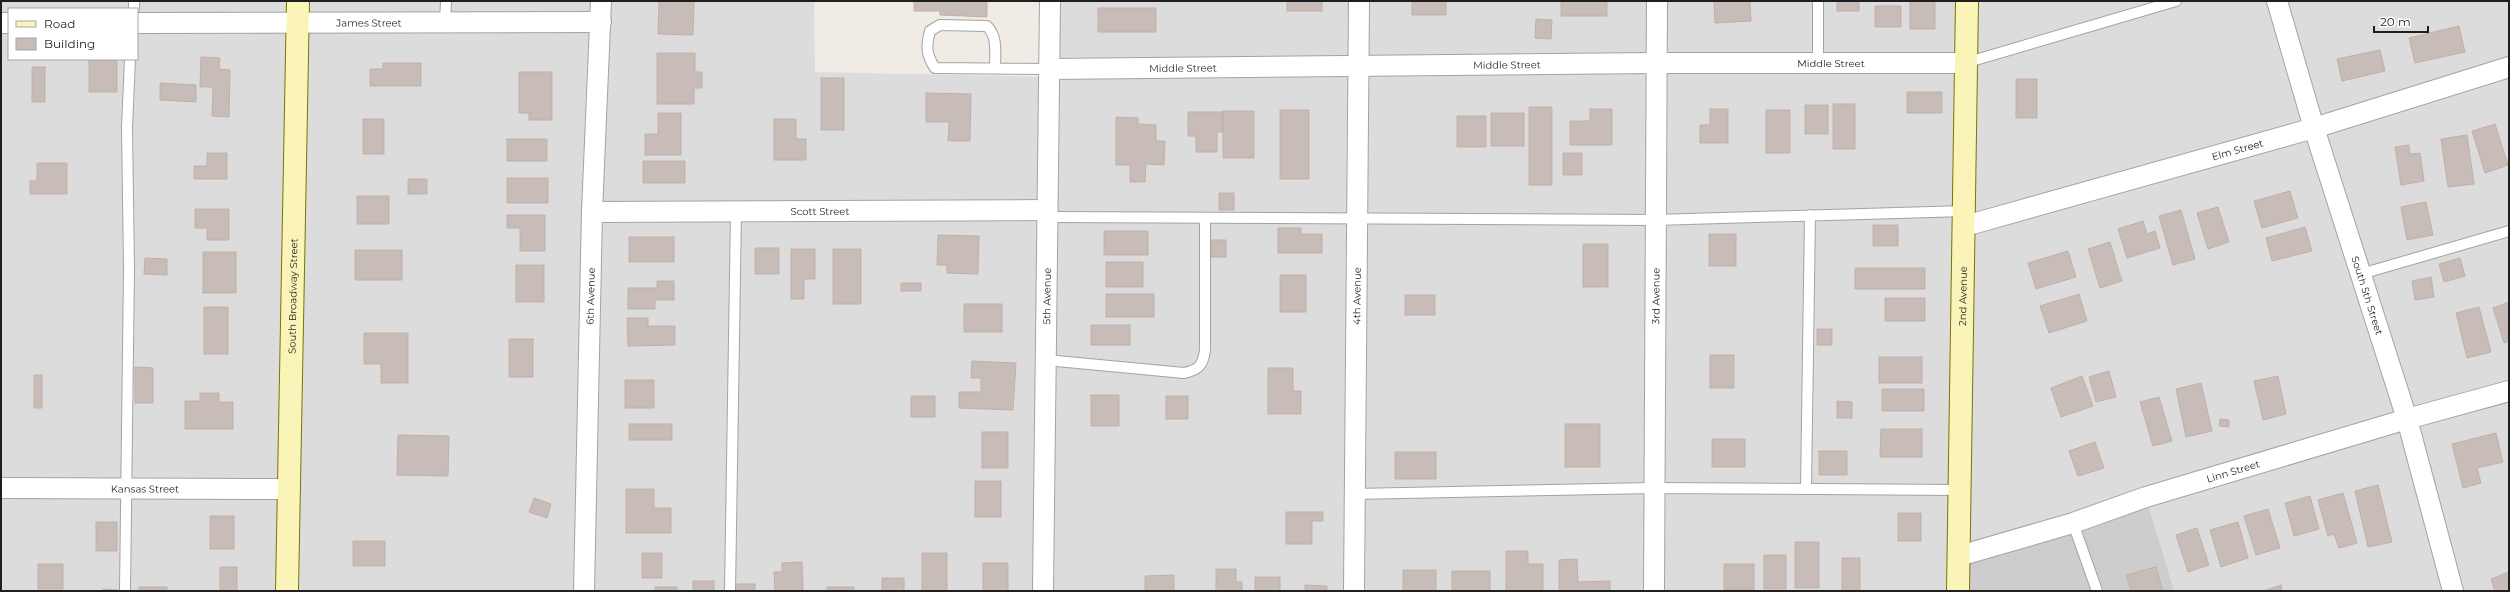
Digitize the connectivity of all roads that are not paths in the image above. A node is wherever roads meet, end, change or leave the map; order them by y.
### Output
1 (298, 1) edge
2 (446, 1) edge
3 (601, 1) edge
4 (1050, 1) edge
5 (1360, 1) edge
6 (1658, 1) edge
7 (1818, 1) edge
8 (1968, 1) edge
9 (2176, 1) edge
10 (2277, 1) edge
11 (601, 22) junction
12 (138, 23) edge
13 (298, 23) junction
14 (445, 23) junction
15 (130, 60) edge
16 (1656, 63) junction
17 (1818, 63) junction
18 (1965, 63) junction
19 (1359, 67) junction
20 (2509, 67) edge
21 (995, 68) junction
22 (1049, 69) junction
23 (2314, 128) junction
24 (736, 211) junction
25 (592, 212) junction
26 (1047, 214) junction
27 (1810, 215) junction
28 (1205, 218) junction
29 (1357, 218) junction
30 (1965, 218) junction
31 (1655, 220) junction
32 (2509, 231) edge
33 (2361, 274) junction
34 (1046, 360) junction
35 (2509, 391) edge
36 (2407, 419) junction
37 (1, 488) edge
38 (127, 488) junction
39 (1654, 488) junction
40 (290, 489) junction
41 (1806, 489) junction
42 (1960, 490) junction
43 (1354, 494) junction
44 (2073, 523) junction
45 (1959, 556) junction
46 (125, 591) edge
47 (288, 591) edge
48 (584, 591) edge
49 (730, 591) edge
50 (1043, 591) edge
51 (1354, 591) edge
52 (1654, 591) edge
53 (1958, 591) edge
54 (2097, 591) edge
55 (2453, 591) edge

1 - 13 street, South Broadway Street
2 - 14 lane
3 - 11 street, 6th Avenue
4 - 22 street, 5th Avenue
5 - 19 street, 4th Avenue
6 - 16 street, 3rd Avenue
7 - 17 lane
8 - 18 street, 2nd Avenue
9 - 18 lane
10 - 23 street, South 5th Street
11 - 14 street, James Street
11 - 25 street, 6th Avenue
12 - 13 street, James Street
13 - 14 street, James Street
13 - 40 street, South Broadway Street
15 - 38 lane
16 - 17 street, Middle Street
16 - 19 street, Middle Street
16 - 31 street, 3rd Avenue
17 - 18 street, Middle Street
18 - 30 street, 2nd Avenue
19 - 22 street, Middle Street
19 - 29 street, 4th Avenue
20 - 23 street, Elm Street
21 - 21 lane
21 - 22 lane
22 - 26 street, 5th Avenue
23 - 30 street, Elm Street
23 - 33 street, South 5th Street
24 - 25 street, Scott Street
24 - 26 street, Scott Street
24 - 49 lane
25 - 48 street, 6th Avenue
26 - 28 lane
26 - 34 street, 5th Avenue
27 - 30 lane
27 - 31 lane
27 - 41 lane
28 - 29 lane
28 - 34 lane
29 - 31 lane
29 - 43 street, 4th Avenue
30 - 42 street, 2nd Avenue
31 - 39 street, 3rd Avenue
32 - 33 lane
33 - 36 street, South 5th Street
34 - 50 street, 5th Avenue
35 - 36 street, Linn Street
36 - 44 street, Linn Street
36 - 55 street, South 5th Street
37 - 38 street, Kansas Street
38 - 40 street, Kansas Street
38 - 46 lane
39 - 41 lane
39 - 43 lane
39 - 52 street, 3rd Avenue
40 - 47 street, South Broadway Street
41 - 42 lane
42 - 45 street, 2nd Avenue
43 - 51 street, 4th Avenue
44 - 45 street, Linn Street
44 - 54 lane
45 - 53 street, 2nd Avenue

